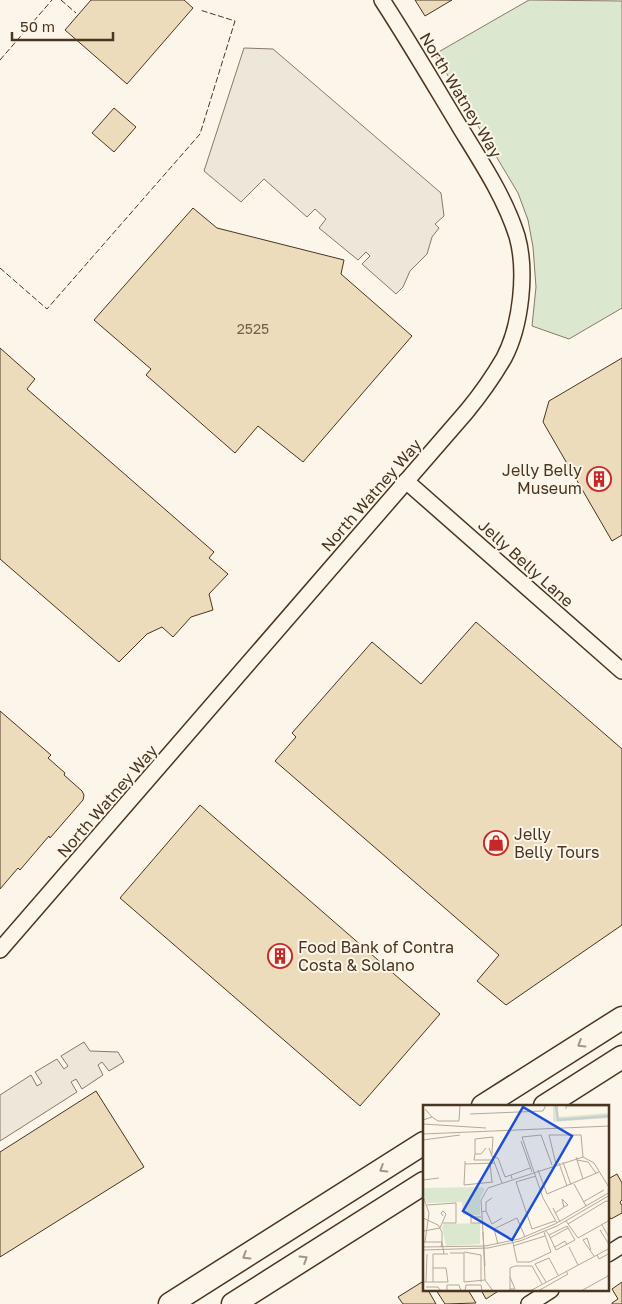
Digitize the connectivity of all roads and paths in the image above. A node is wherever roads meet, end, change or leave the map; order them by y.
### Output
1 (382, 0) edge
2 (406, 481) junction
3 (622, 671) edge
4 (0, 950) edge
5 (622, 1018) edge
6 (622, 1058) edge
7 (485, 1105) edge
8 (547, 1105) edge
9 (423, 1144) edge
10 (423, 1184) edge
11 (622, 1245) edge
12 (610, 1253) edge
13 (548, 1292) edge
14 (170, 1304) edge
15 (233, 1304) edge
16 (530, 1304) edge

1 - 2 street, North Watney Way
2 - 3 street, Jelly Belly Lane
2 - 4 street, North Watney Way
5 -> 7 highway
6 - 8 highway
9 -> 14 highway
15 -> 10 highway
11 - 12 street
13 - 16 street

